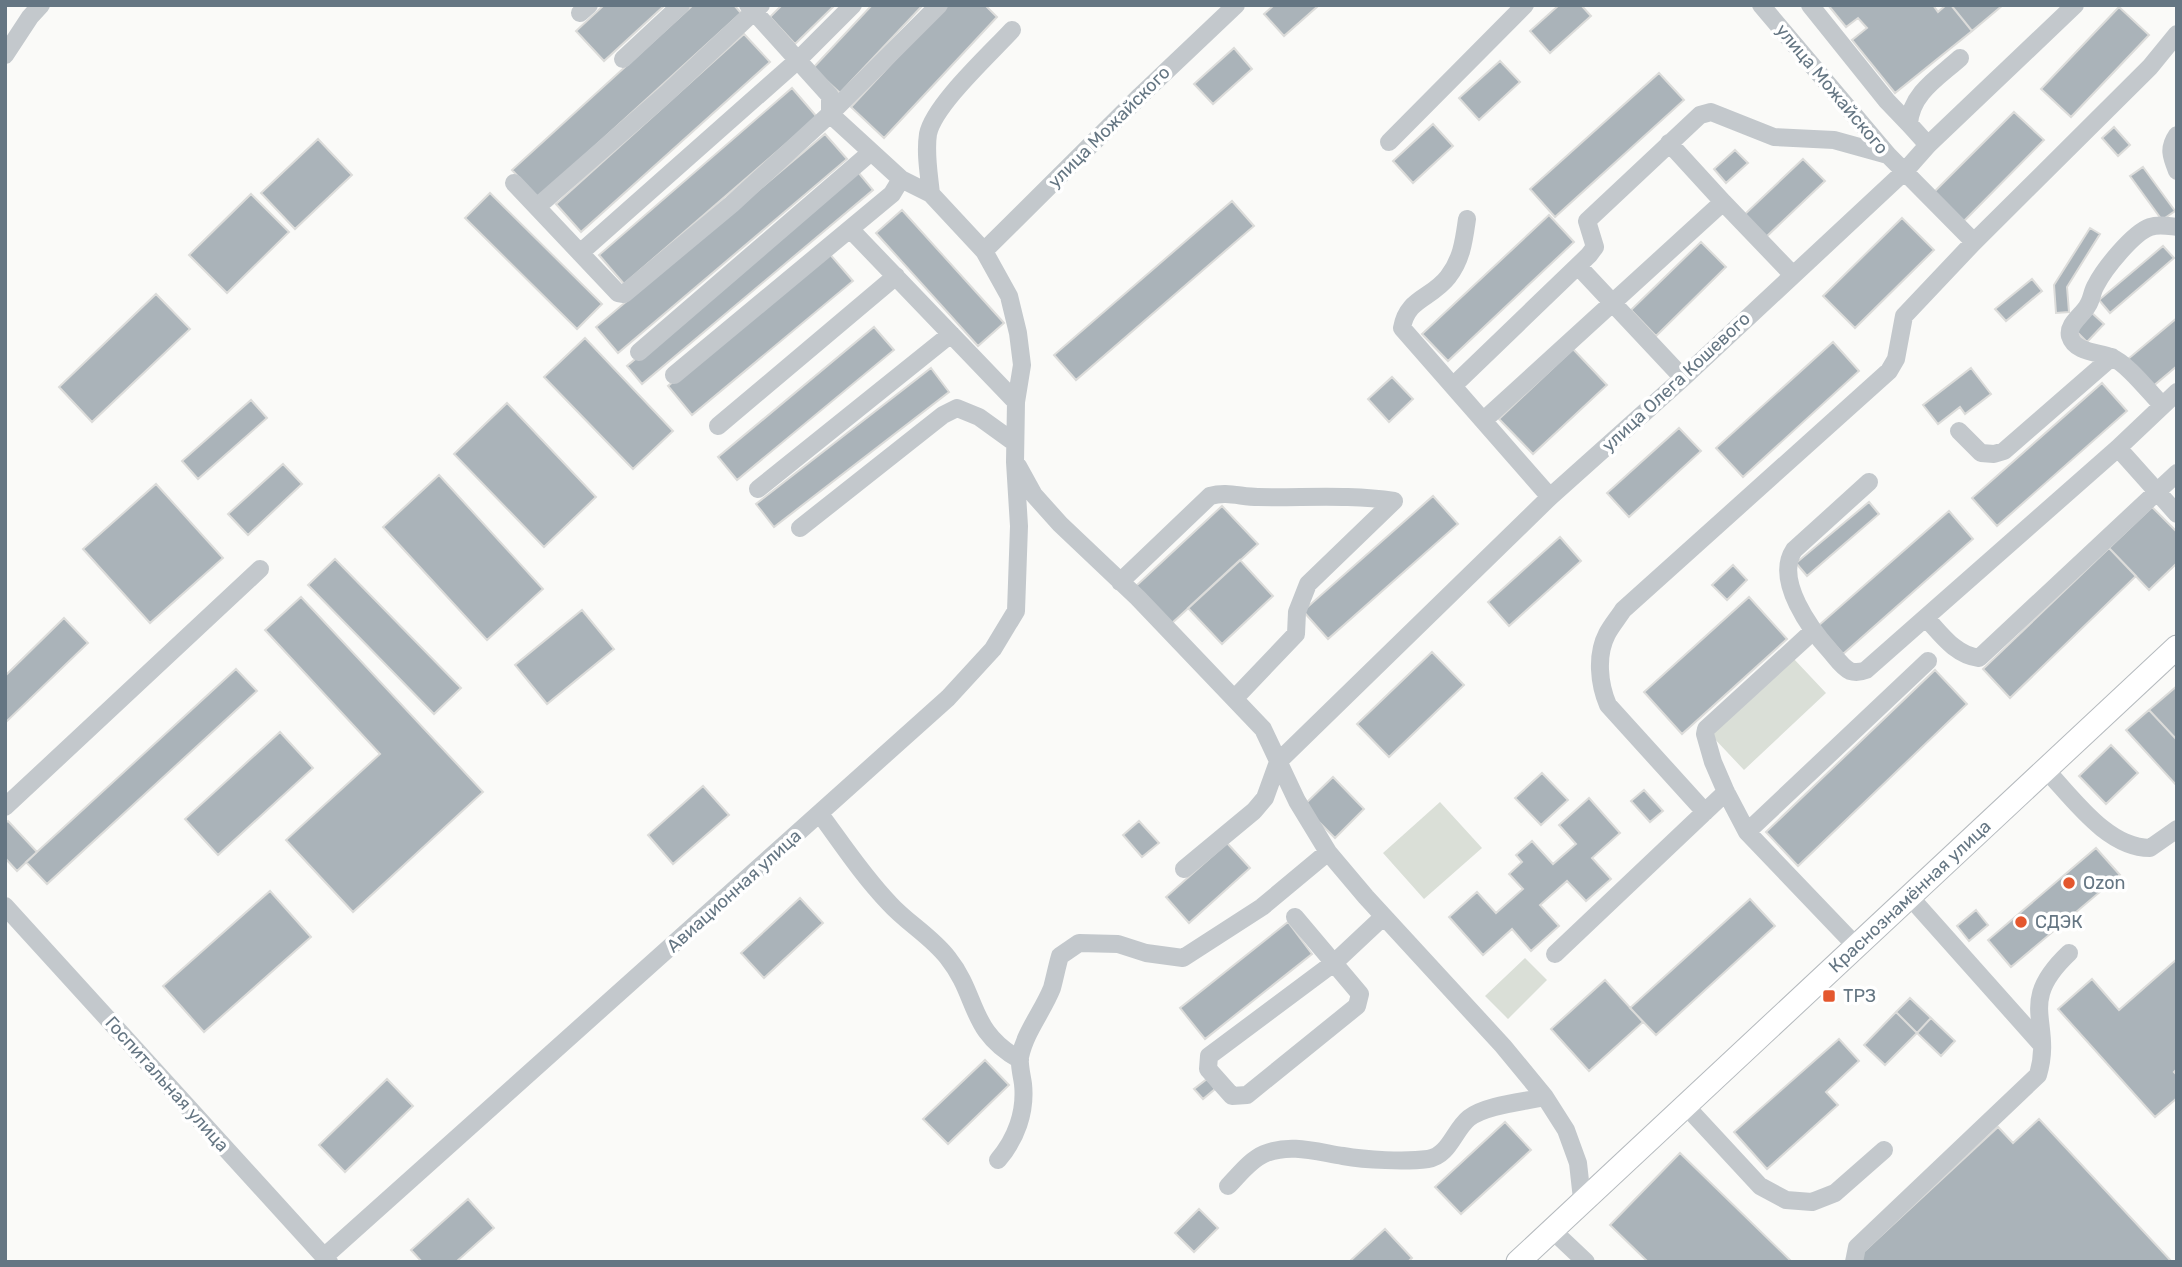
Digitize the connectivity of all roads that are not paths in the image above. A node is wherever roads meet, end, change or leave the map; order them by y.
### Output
1 (41, 5) edge
2 (681, 5) edge
3 (853, 5) edge
4 (939, 5) edge
5 (1236, 5) edge
6 (1525, 5) edge
7 (1761, 5) edge
8 (1810, 5) edge
9 (2075, 5) edge
10 (754, 7) edge
11 (1013, 30) dead end
12 (2177, 34) edge
13 (5, 55) edge
14 (1960, 58) dead end
15 (624, 59) dead end
16 (798, 60) junction
17 (830, 114) junction
18 (1909, 124) junction
19 (2177, 135) edge
20 (1389, 142) dead end
21 (1669, 144) junction
22 (1928, 145) junction
23 (870, 153) junction
24 (1888, 155) junction
25 (1905, 171) junction
26 (2177, 171) edge
27 (901, 179) junction
28 (514, 183) dead end
29 (931, 194) junction
30 (1723, 202) junction
31 (537, 208) junction
32 (1467, 219) dead end
33 (2177, 227) edge
34 (850, 229) junction
35 (1974, 242) junction
36 (984, 251) junction
37 (580, 253) junction
38 (1578, 266) junction
39 (1792, 274) junction
40 (896, 276) junction
41 (1612, 303) junction
42 (951, 334) junction
43 (639, 352) dead end
44 (2112, 357) junction
45 (674, 375) dead end
46 (1683, 378) junction
47 (1453, 386) junction
48 (2177, 392) edge
49 (1016, 402) junction
50 (2162, 405) junction
51 (1484, 420) junction
52 (718, 426) dead end
53 (1959, 431) dead end
54 (1015, 443) junction
55 (2118, 448) junction
56 (1015, 462) junction
57 (2177, 473) edge
58 (1869, 482) dead end
59 (758, 489) dead end
60 (2157, 492) junction
61 (1550, 497) junction
62 (2177, 514) edge
63 (800, 528) dead end
64 (260, 569) dead end
65 (1120, 582) junction
66 (1926, 618) junction
67 (1812, 632) junction
68 (2177, 647) edge
69 (1928, 661) dead end
70 (1235, 698) junction
71 (1278, 762) junction
72 (2045, 769) junction
73 (1726, 792) junction
74 (5, 807) edge
75 (1705, 812) junction
76 (820, 814) junction
77 (2177, 829) edge
78 (1747, 831) junction
79 (1328, 852) junction
80 (1184, 869) dead end
81 (1910, 897) junction
82 (5, 906) edge
83 (1383, 916) junction
84 (1295, 917) dead end
85 (1856, 946) junction
86 (2069, 953) dead end
87 (1555, 954) dead end
88 (1335, 962) junction
89 (2041, 1044) junction
90 (1020, 1060) junction
91 (1545, 1097) junction
92 (1684, 1104) junction
93 (1884, 1150) dead end
94 (998, 1160) dead end
95 (1228, 1186) dead end
96 (1582, 1199) junction
97 (1551, 1229) junction
98 (327, 1259) edge
99 (1518, 1262) edge
100 (1586, 1262) edge
101 (1854, 1262) edge

1 - 13 street
2 - 15 street
3 - 16 street
4 - 17 street
5 - 36 street, улица Можайского
6 - 20 street
7 - 24 street, улица Можайского
8 - 18 street
9 - 22 street, улица Олега Кошевого
10 - 16 street
10 - 31 street
11 - 29 street
12 - 35 street
14 - 18 street
16 - 17 street
16 - 37 street
17 - 23 street
17 - 37 street
18 - 22 street
19 - 26 street
21 - 24 street
21 - 30 street
21 - 38 street
22 - 25 street, улица Олега Кошевого
23 - 27 street
23 - 43 street
24 - 25 street, улица Можайского
25 - 35 street, улица Можайского
25 - 39 street, улица Олега Кошевого
27 - 29 street
27 - 34 street
28 - 31 street
29 - 36 street, Авиационная улица
30 - 39 street
30 - 41 street
31 - 37 street
32 - 47 street
33 - 44 street
34 - 40 street
34 - 45 street
35 - 75 street
36 - 49 street, Авиационная улица
38 - 41 street
38 - 47 street
39 - 46 street, улица Олега Кошевого
40 - 42 street
40 - 52 street
41 - 46 street
41 - 51 street
42 - 49 street
42 - 59 street
44 - 50 street
44 - 53 street
46 - 61 street, улица Олега Кошевого
47 - 51 street
48 - 50 street
49 - 54 street, Авиационная улица
50 - 55 street
51 - 61 street
54 - 56 street, Авиационная улица
54 - 63 street
55 - 60 street
55 - 66 street
56 - 65 street
56 - 76 street, Авиационная улица
57 - 60 street
58 - 67 street
60 - 62 street
60 - 66 street
61 - 71 street, улица Олега Кошевого
64 - 74 street
65 - 70 street
65 - 70 street
66 - 67 street
67 - 73 street
68 - 72 main road, Краснознамённая улица
69 - 78 street
70 - 71 street
71 - 79 street
71 - 80 street
72 - 77 street
72 - 81 main road, Краснознамённая улица
73 - 75 street
73 - 78 street
75 - 87 street
76 - 90 street
76 - 98 street, Авиационная улица
78 - 85 street
79 - 83 street
79 - 90 street
81 - 85 main road, Краснознамённая улица
81 - 89 street
82 - 98 street, Госпитальная улица
83 - 88 street
83 - 91 street
84 - 88 street
85 - 92 main road, Краснознамённая улица
86 - 89 street
88 - 88 street
89 - 101 street
90 - 94 street
91 - 95 street
91 - 96 street
92 - 93 street
92 - 96 main road, Краснознамённая улица
96 - 97 main road, Краснознамённая улица
97 - 99 main road, Краснознамённая улица
97 - 100 street

